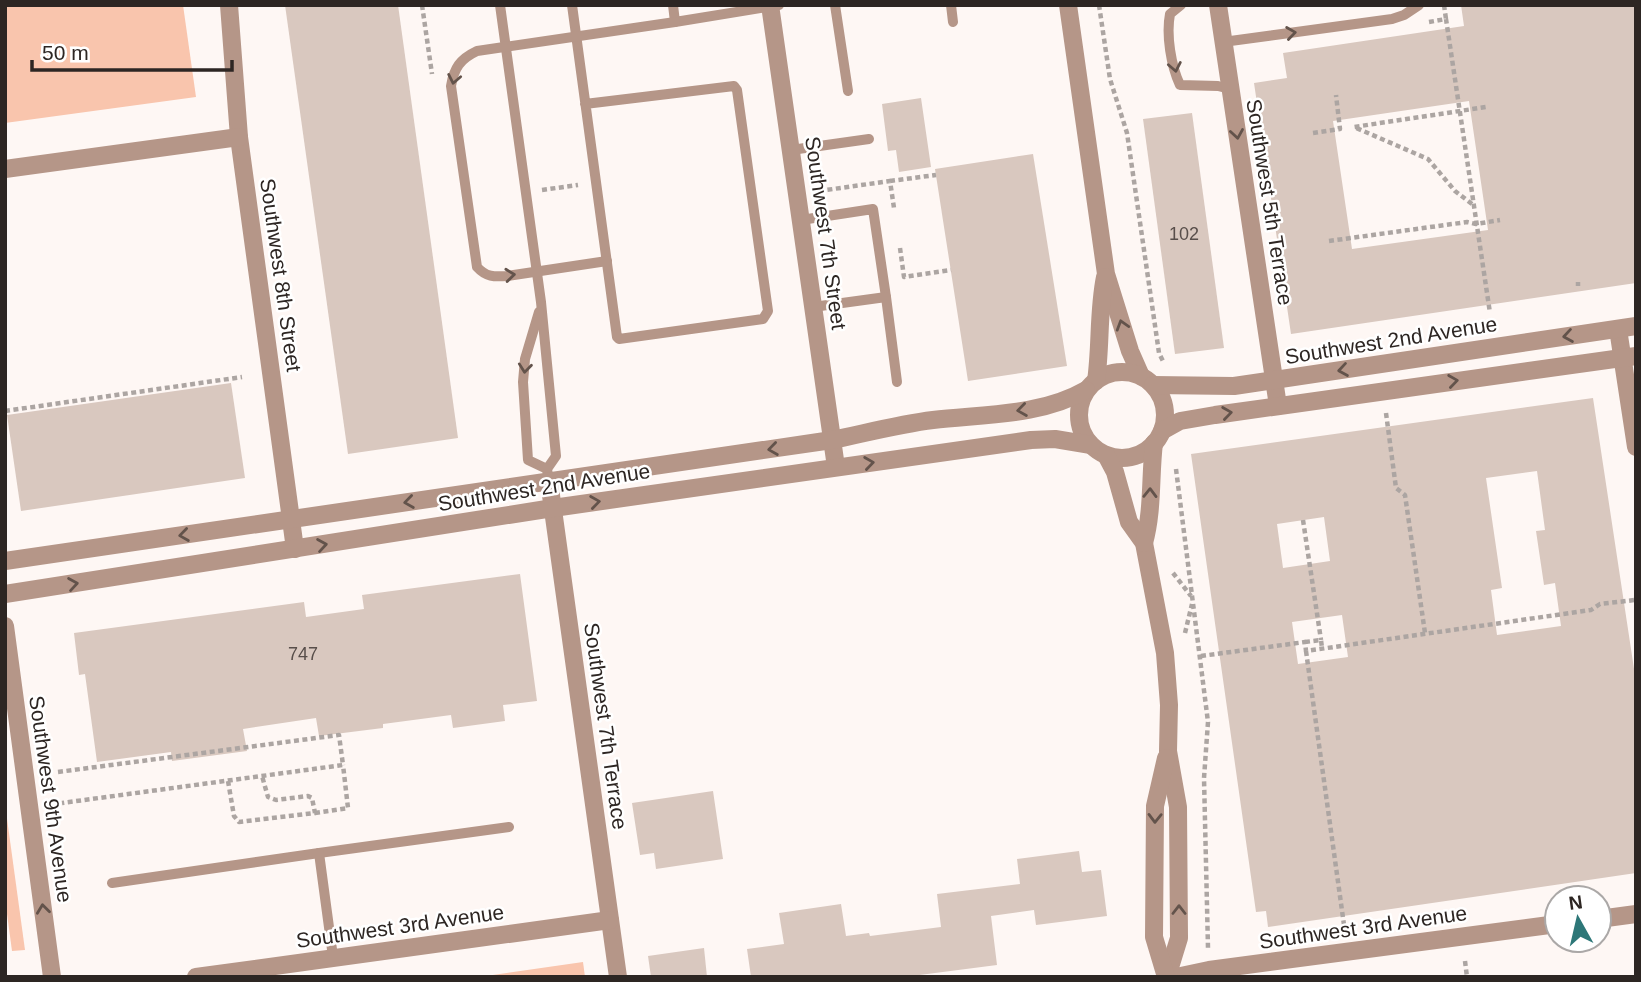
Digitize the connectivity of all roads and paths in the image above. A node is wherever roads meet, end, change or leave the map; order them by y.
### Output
1 (229, 5) edge
2 (422, 5) edge
3 (500, 5) edge
4 (572, 5) edge
5 (673, 5) edge
6 (835, 5) edge
7 (951, 5) edge
8 (1068, 5) edge
9 (1099, 5) edge
10 (1181, 5) edge
11 (1218, 5) edge
12 (1419, 5) edge
13 (1444, 5) edge
14 (773, 6) edge
15 (1446, 19) junction
16 (676, 22) junction
17 (953, 22) dead end
18 (1420, 23) dead end
19 (576, 35) junction
20 (1223, 42) junction
21 (506, 46) junction
22 (432, 74) dead end
23 (1230, 89) junction
24 (848, 91) dead end
25 (1336, 95) dead end
26 (585, 104) junction
27 (1486, 107) dead end
28 (1460, 111) junction
29 (1313, 133) dead end
30 (239, 137) junction
31 (869, 139) dead end
32 (791, 150) junction
33 (5, 169) edge
34 (936, 175) dead end
35 (890, 181) dead end
36 (583, 184) dead end
37 (541, 190) dead end
38 (1473, 205) junction
39 (801, 220) junction
40 (1500, 220) dead end
41 (1476, 224) junction
42 (1329, 241) dead end
43 (607, 261) junction
44 (537, 272) junction
45 (1106, 274) junction
46 (886, 297) junction
47 (541, 302) junction
48 (813, 307) junction
49 (1490, 313) dead end
50 (1636, 326) edge
51 (1618, 329) junction
52 (1629, 356) edge
53 (1170, 368) dead end
54 (242, 377) dead end
55 (1274, 380) junction
56 (1147, 381) junction
57 (897, 382) dead end
58 (1091, 386) junction
59 (1278, 406) junction
60 (5, 411) edge
61 (1385, 412) dead end
62 (1158, 437) junction
63 (832, 440) junction
64 (1091, 444) junction
65 (1636, 447) edge
66 (1106, 455) junction
67 (1175, 461) dead end
68 (836, 467) junction
69 (548, 475) junction
70 (554, 508) junction
71 (290, 520) junction
72 (1303, 520) dead end
73 (1144, 543) junction
74 (295, 549) junction
75 (5, 561) edge
76 (5, 594) edge
77 (1635, 600) edge
78 (5, 626) edge
79 (1425, 633) junction
80 (1321, 639) junction
81 (1305, 642) junction
82 (1322, 648) junction
83 (1306, 650) junction
84 (1201, 656) junction
85 (1168, 751) junction
86 (343, 765) junction
87 (58, 772) dead end
88 (262, 776) junction
89 (228, 781) junction
90 (62, 803) dead end
91 (315, 813) junction
92 (509, 827) dead end
93 (319, 853) junction
94 (112, 883) dead end
95 (1636, 914) edge
96 (1613, 917) edge
97 (610, 920) junction
98 (1343, 925) dead end
99 (1543, 926) edge
100 (1209, 952) dead end
101 (333, 957) junction
102 (1465, 961) dead end
103 (52, 977) edge
104 (196, 977) edge
105 (618, 977) edge
106 (1167, 977) edge
107 (1176, 977) edge
108 (1467, 977) edge

1 - 30 street, Southwest 8th Street
2 - 22 path
3 - 21 lane
4 - 19 lane
5 - 16 lane
6 - 24 lane
7 - 17 lane
8 - 45 street
9 - 53 path
10 -> 23 lane
11 - 20 street, Southwest 5th Terrace
20 -> 12 lane
13 - 15 path
14 - 16 lane
14 - 32 street, Southwest 7th Street
15 - 18 path
15 - 28 path
16 - 19 lane
19 - 21 lane
19 - 26 lane
20 - 23 street, Southwest 5th Terrace
21 - 44 lane
21 -> 44 lane
23 -> 55 street, Southwest 5th Terrace
25 - 29 path
26 - 43 lane
26 - 43 lane
27 - 28 path
28 - 38 path
28 - 38 path
30 - 33 street
30 - 71 street, Southwest 8th Street
31 - 32 lane
32 - 39 street, Southwest 7th Street
34 - 35 path
36 - 37 path
38 - 41 path
39 - 46 lane
39 - 48 street, Southwest 7th Street
40 - 41 path
41 - 42 path
41 - 49 path
43 - 44 lane
44 - 47 lane
56 -> 45 street
45 - 58 street
46 - 48 lane
46 - 57 lane
47 - 69 lane
47 -> 69 lane
48 - 63 street, Southwest 7th Street
50 - 51 street, Southwest 2nd Avenue
51 - 52 street
51 -> 55 street, Southwest 2nd Avenue
59 -> 52 street
52 - 65 street
54 - 60 path
55 - 56 street, Southwest 2nd Avenue
55 - 59 street, Southwest 5th Terrace
56 - 58 street
56 - 62 street
58 -> 63 street, Southwest 2nd Avenue
58 - 64 street
62 -> 59 street
61 - 79 path
62 - 66 street
73 -> 62 street
63 - 68 street, Southwest 7th Street
63 -> 69 street, Southwest 2nd Avenue
64 - 66 street
68 -> 64 street, Southwest 2nd Avenue
66 - 73 street
67 - 84 path
70 -> 68 street, Southwest 2nd Avenue
69 - 70 street, Southwest 7th Terrace
69 -> 71 street, Southwest 2nd Avenue
74 -> 70 street, Southwest 2nd Avenue
70 - 97 street, Southwest 7th Terrace
71 - 74 street, Southwest 8th Street
71 -> 75 street, Southwest 2nd Avenue
72 - 80 path
73 - 85 street
76 -> 74 street, Southwest 2nd Avenue
77 - 79 path
103 -> 78 street, Southwest 9th Avenue
79 - 82 path
80 - 81 path
80 - 82 path
81 - 83 path
81 - 84 path
82 - 83 path
83 - 98 path
84 - 100 path
106 -> 85 street
85 -> 106 street
86 - 87 path
86 - 88 path
86 - 91 path
88 - 89 path
88 - 91 path
89 - 90 path
89 - 91 path
92 - 93 lane
93 - 94 lane
93 - 101 lane
95 - 96 street
97 - 101 street, Southwest 3rd Avenue
97 - 105 street, Southwest 7th Terrace
99 - 107 street, Southwest 3rd Avenue
101 - 104 street, Southwest 3rd Avenue
102 - 108 path

